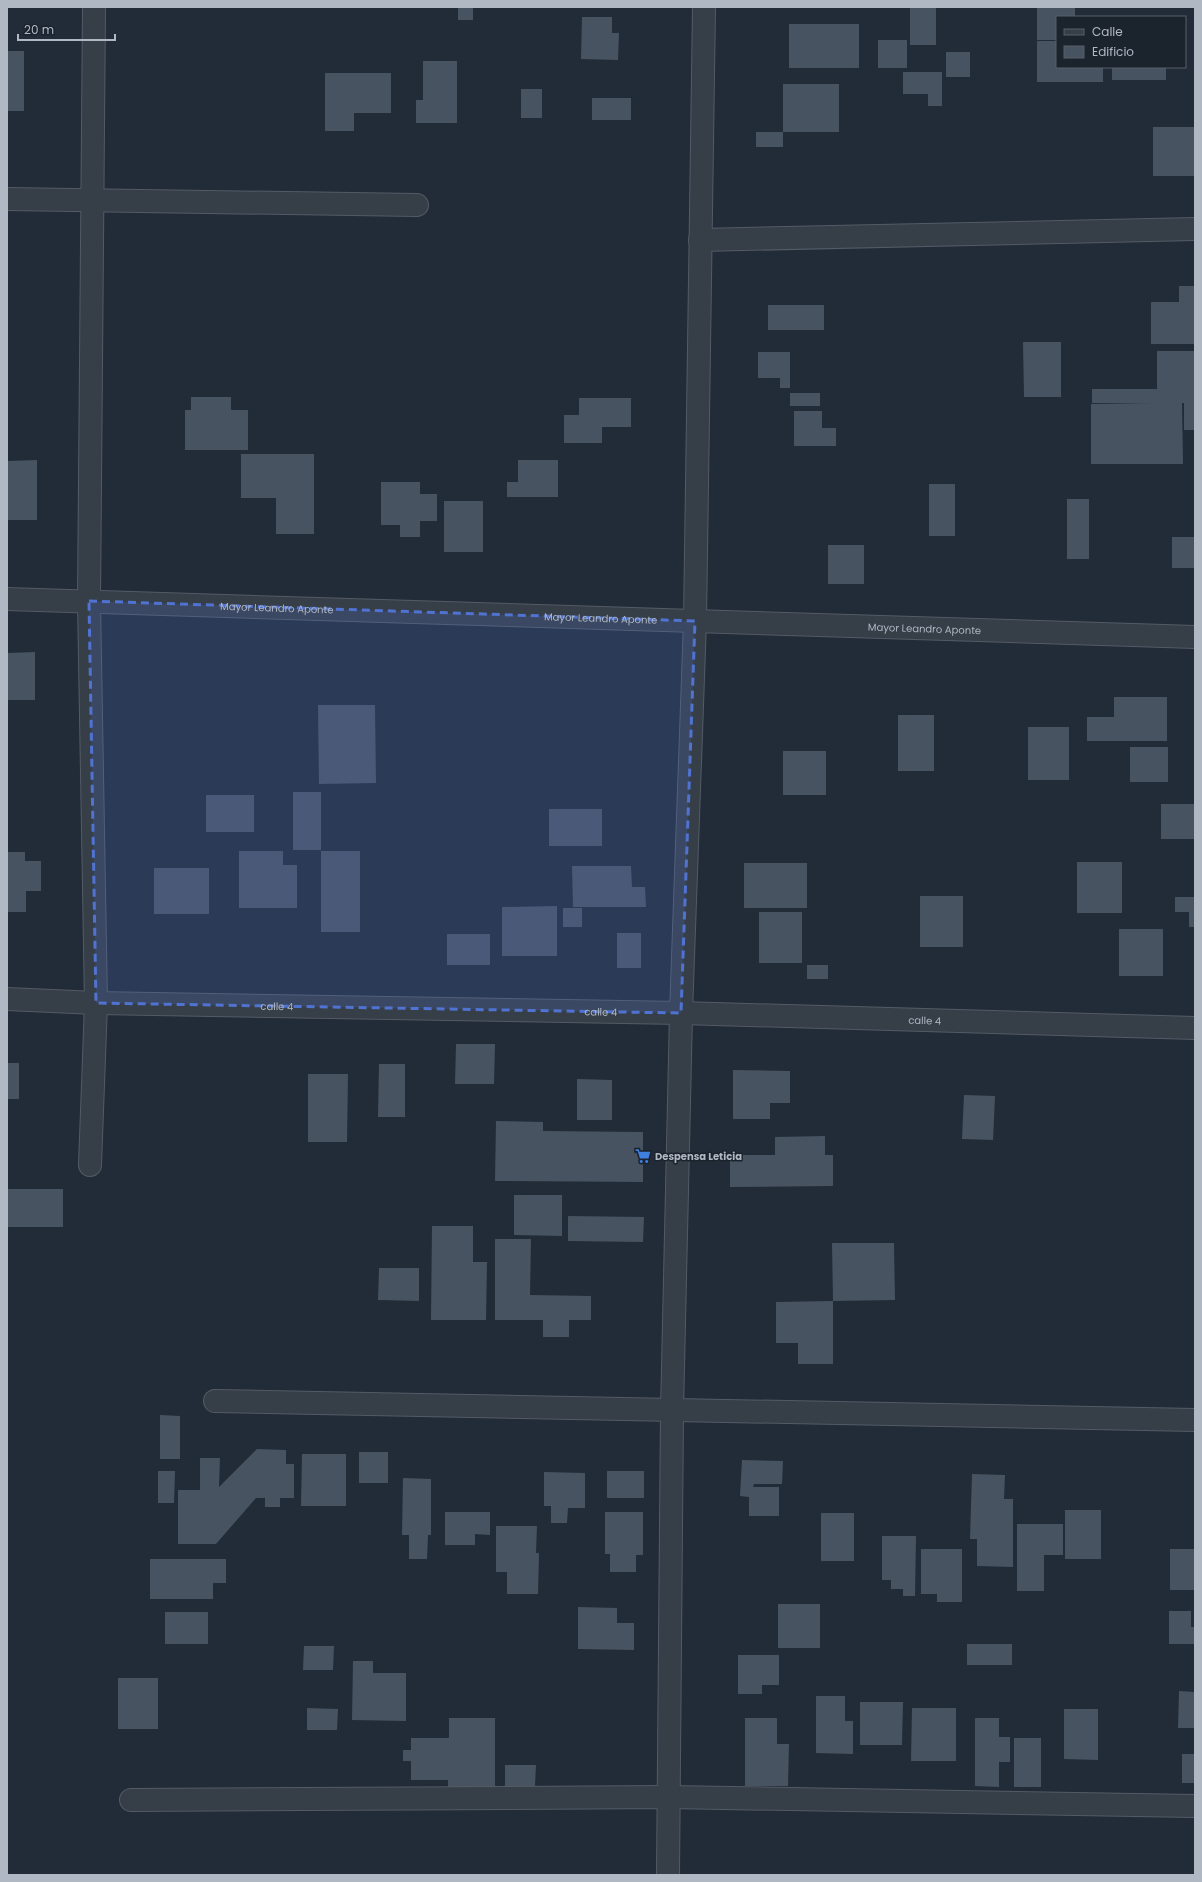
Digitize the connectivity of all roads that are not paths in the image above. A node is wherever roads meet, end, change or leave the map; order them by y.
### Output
1 (94, 7) edge
2 (704, 7) edge
3 (7, 199) edge
4 (92, 201) junction
5 (417, 206) dead end
6 (1195, 230) edge
7 (700, 240) junction
8 (7, 599) edge
9 (89, 601) junction
10 (694, 621) junction
11 (1195, 637) edge
12 (7, 999) edge
13 (96, 1002) junction
14 (681, 1013) junction
15 (1195, 1028) edge
16 (90, 1166) dead end
17 (215, 1401) dead end
18 (672, 1411) junction
19 (1195, 1420) edge
20 (669, 1797) junction
21 (131, 1800) dead end
22 (1195, 1806) edge
23 (668, 1875) edge

1 - 4 street
2 - 7 street
3 - 4 street
4 - 5 street
4 - 9 street
6 - 7 street
7 - 10 street
8 - 9 street, Mayor Leandro Aponte
9 - 10 street, Mayor Leandro Aponte
9 - 13 street
10 - 11 street, Mayor Leandro Aponte
10 - 14 street
12 - 13 street, calle 4
13 - 14 street, calle 4
13 - 16 street
14 - 15 street, calle 4
14 - 18 street
17 - 18 street
18 - 19 street
18 - 20 street
20 - 21 street
20 - 22 street
20 - 23 street

